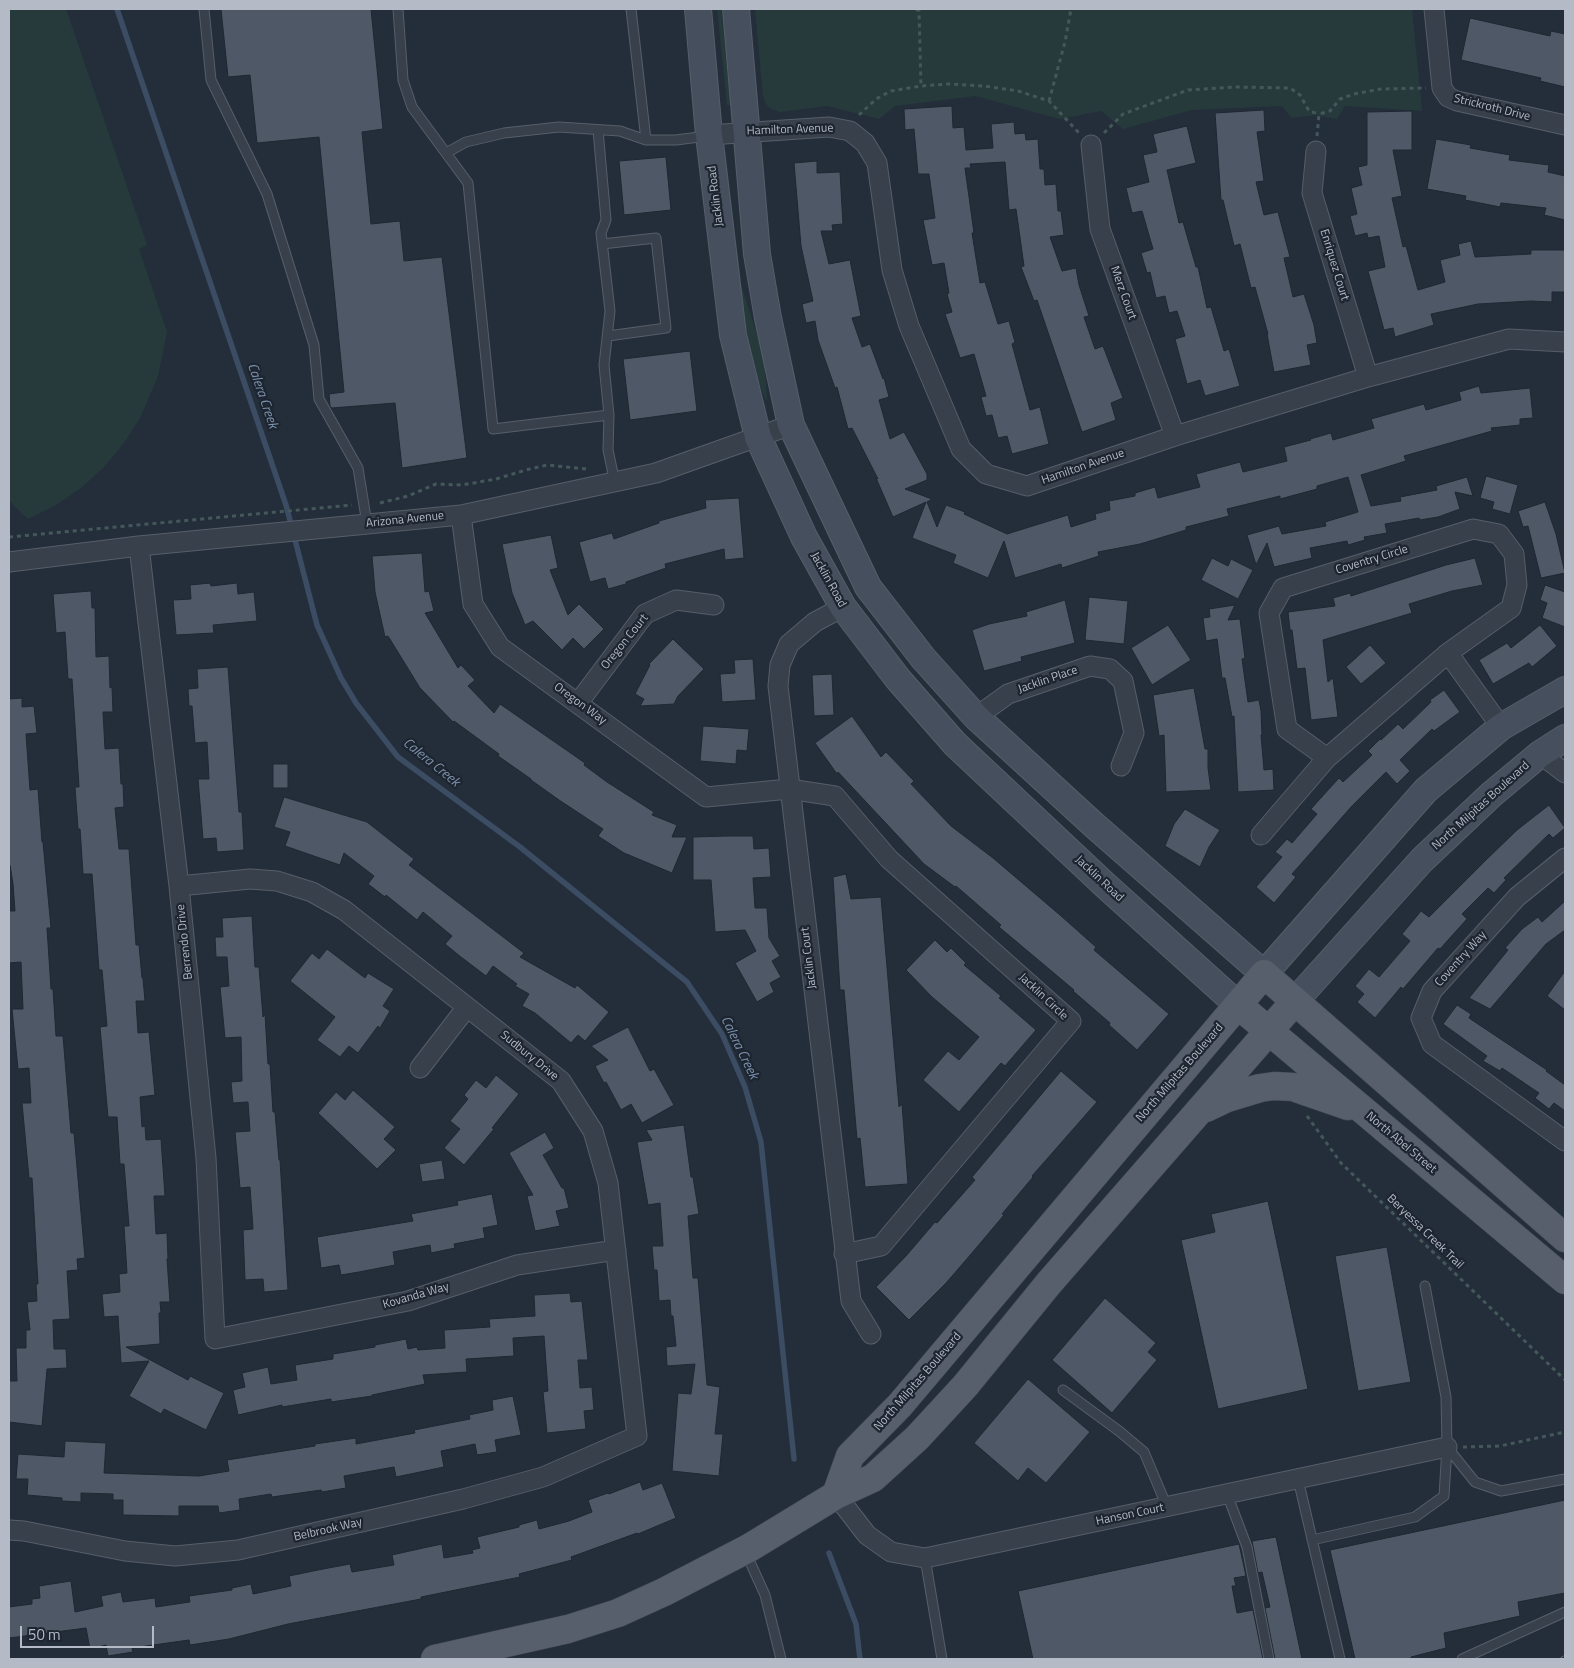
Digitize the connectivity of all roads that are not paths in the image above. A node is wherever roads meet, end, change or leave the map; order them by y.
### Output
1 (204, 9) edge
2 (398, 9) edge
3 (632, 9) edge
4 (698, 9) edge
5 (736, 9) edge
6 (1434, 9) edge
7 (1565, 125) edge
8 (598, 130) junction
9 (746, 132) junction
10 (710, 136) junction
11 (646, 140) junction
12 (1091, 145) road end
13 (1316, 151) road end
14 (446, 153) junction
15 (602, 244) junction
16 (608, 336) junction
17 (1565, 342) edge
18 (1368, 377) junction
19 (609, 415) junction
20 (791, 425) junction
21 (1175, 436) junction
22 (758, 437) junction
23 (615, 483) junction
24 (461, 515) junction
25 (367, 524) junction
26 (139, 546) junction
27 (9, 562) edge
28 (714, 605) dead end
29 (843, 607) junction
30 (1448, 653) junction
31 (1565, 690) edge
32 (578, 703) junction
33 (976, 718) junction
34 (1501, 727) junction
35 (1565, 738) edge
36 (1540, 754) junction
37 (1327, 758) junction
38 (1120, 766) dead end
39 (1565, 772) edge
40 (789, 789) junction
41 (1261, 835) dead end
42 (1565, 858) edge
43 (179, 886) junction
44 (1264, 974) junction
45 (1295, 1001) junction
46 (1238, 1005) junction
47 (467, 1007) junction
48 (1269, 1032) junction
49 (420, 1068) dead end
50 (1362, 1110) junction
51 (1198, 1112) junction
52 (1565, 1141) edge
53 (1565, 1238) edge
54 (616, 1250) junction
55 (844, 1254) junction
56 (1565, 1280) edge
57 (1425, 1286) dead end
58 (871, 1334) dead end
59 (215, 1338) joint
60 (1063, 1390) dead end
61 (637, 1436) joint
62 (1447, 1448) junction
63 (1298, 1479) junction
64 (1565, 1479) edge
65 (1227, 1494) junction
66 (836, 1495) junction
67 (1168, 1507) junction
68 (9, 1530) edge
69 (1312, 1540) junction
70 (744, 1550) junction
71 (925, 1558) junction
72 (1565, 1612) edge
73 (435, 1659) edge
74 (781, 1659) edge
75 (942, 1659) edge
76 (1269, 1659) edge
77 (1340, 1659) edge
78 (1462, 1659) edge

1 - 25 lane
2 - 14 lane
3 - 11 lane
4 - 10 main road, Jacklin Road
5 - 9 main road
6 - 7 street, Strickroth Drive
8 - 11 lane
8 - 14 lane
8 - 15 lane
9 - 10 street, Hamilton Avenue
9 - 20 main road
9 - 21 street, Hamilton Avenue
10 - 11 lane
10 - 22 main road, Jacklin Road
12 - 21 street, Merz Court
13 - 18 street, Enriquez Court
14 - 19 lane
15 - 16 lane
15 - 16 lane
16 - 19 lane
17 - 18 street, Hamilton Avenue
18 - 21 street, Hamilton Avenue
19 - 23 lane
20 - 22 street, Arizona Avenue
20 - 33 main road
22 - 23 street, Arizona Avenue
22 - 29 main road, Jacklin Road
23 - 24 street, Arizona Avenue
24 - 25 street, Arizona Avenue
24 - 32 street, Oregon Way
25 - 26 street, Arizona Avenue
26 - 27 street, Arizona Avenue
26 - 43 street, Berrendo Drive
28 - 32 street, Oregon Court
29 - 40 street, Jacklin Court
29 - 46 main road, Jacklin Road
30 - 34 street
30 - 37 street, Coventry Circle
30 - 37 street, Coventry Circle
31 - 34 main road, North Milpitas Boulevard
32 - 40 street, Oregon Way
33 - 38 street, Jacklin Place
33 - 44 main road
34 - 44 main road, North Milpitas Boulevard
35 - 36 main road, North Milpitas Boulevard
36 - 39 street
36 - 45 main road, North Milpitas Boulevard
37 - 41 street, Coventry Circle
40 - 55 street, Jacklin Court
40 - 55 street, Jacklin Circle
42 - 52 street, Coventry Way
43 - 47 street, Sudbury Drive
43 - 59 street, Berrendo Drive
44 - 45 main road
44 - 46 main road, North Milpitas Boulevard
45 - 48 main road, North Milpitas Boulevard
45 - 53 main road
46 - 48 main road, North Abel Street
46 - 66 main road, North Milpitas Boulevard
47 - 49 street
47 - 54 street, Sudbury Drive
48 - 50 main road, North Abel Street
48 - 51 main road, North Milpitas Boulevard
50 - 51 main road
50 - 56 main road, North Abel Street
51 - 66 main road, North Milpitas Boulevard
54 - 59 street, Kovanda Way
54 - 61 street, Sudbury Drive
55 - 58 street, Jacklin Court
57 - 62 lane
60 - 67 lane
61 - 68 street, Belbrook Way
62 - 63 street, Hanson Court
62 - 64 lane
62 - 69 lane
63 - 65 street, Hanson Court
63 - 69 lane
65 - 67 street, Hanson Court
65 - 76 lane
66 - 70 main road, North Milpitas Boulevard
66 - 71 street, Hanson Court
67 - 71 street, Hanson Court
69 - 77 lane
70 - 73 main road, North Milpitas Boulevard
70 - 74 lane
71 - 75 lane
72 - 78 lane

